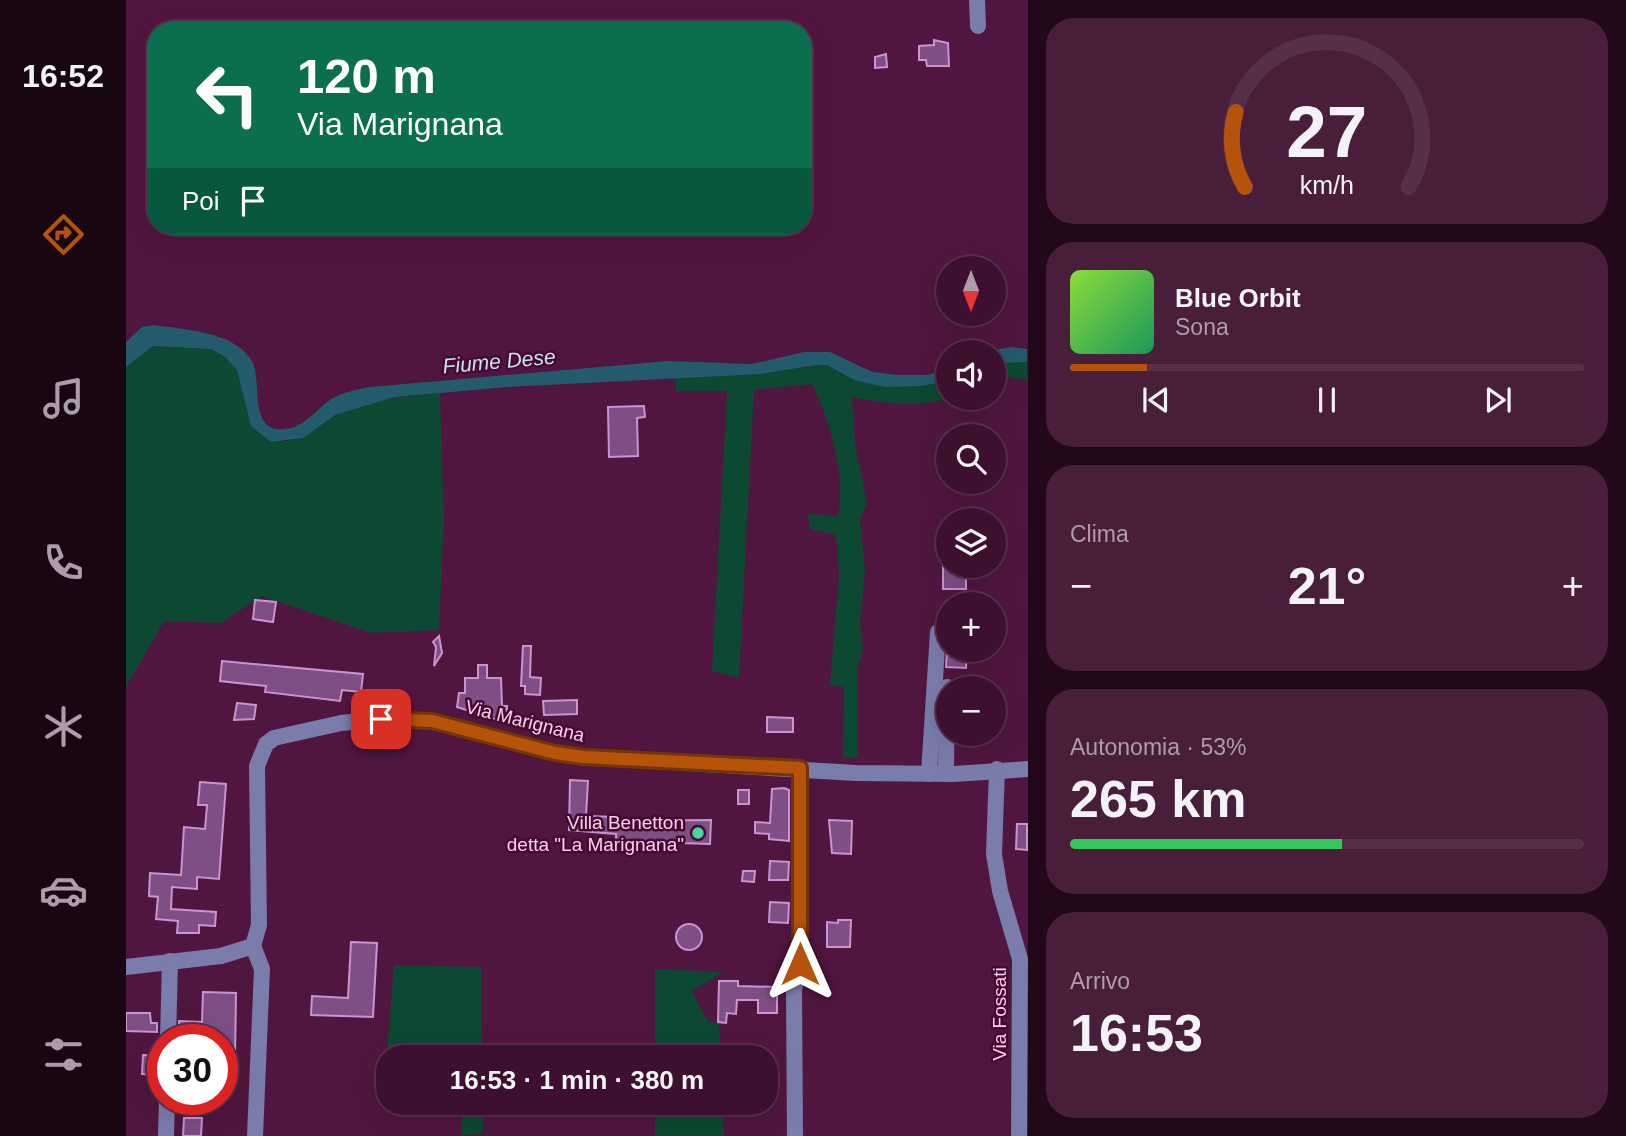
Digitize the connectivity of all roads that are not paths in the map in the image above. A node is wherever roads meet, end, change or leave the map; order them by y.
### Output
1 (977, 0) edge
2 (978, 26) dead end
3 (937, 662) edge
4 (941, 746) edge
5 (800, 768) junction
6 (997, 769) junction
7 (1027, 769) edge
8 (938, 774) junction
9 (253, 946) junction
10 (170, 961) junction
11 (126, 967) edge
12 (168, 1024) edge
13 (167, 1115) edge
14 (166, 1136) edge
15 (255, 1136) edge
16 (795, 1136) edge
17 (1019, 1136) edge

1 - 2 street
3 - 8 street
4 - 8 street
5 - 8 street, Via Marignana
5 - 9 street, Via Marignana
5 - 16 street
6 - 7 street, Via Marignana
6 - 8 street, Via Marignana
6 - 17 street, Via Fossati
9 - 10 street
9 - 15 street
10 - 11 street
10 - 12 street
13 - 14 street

